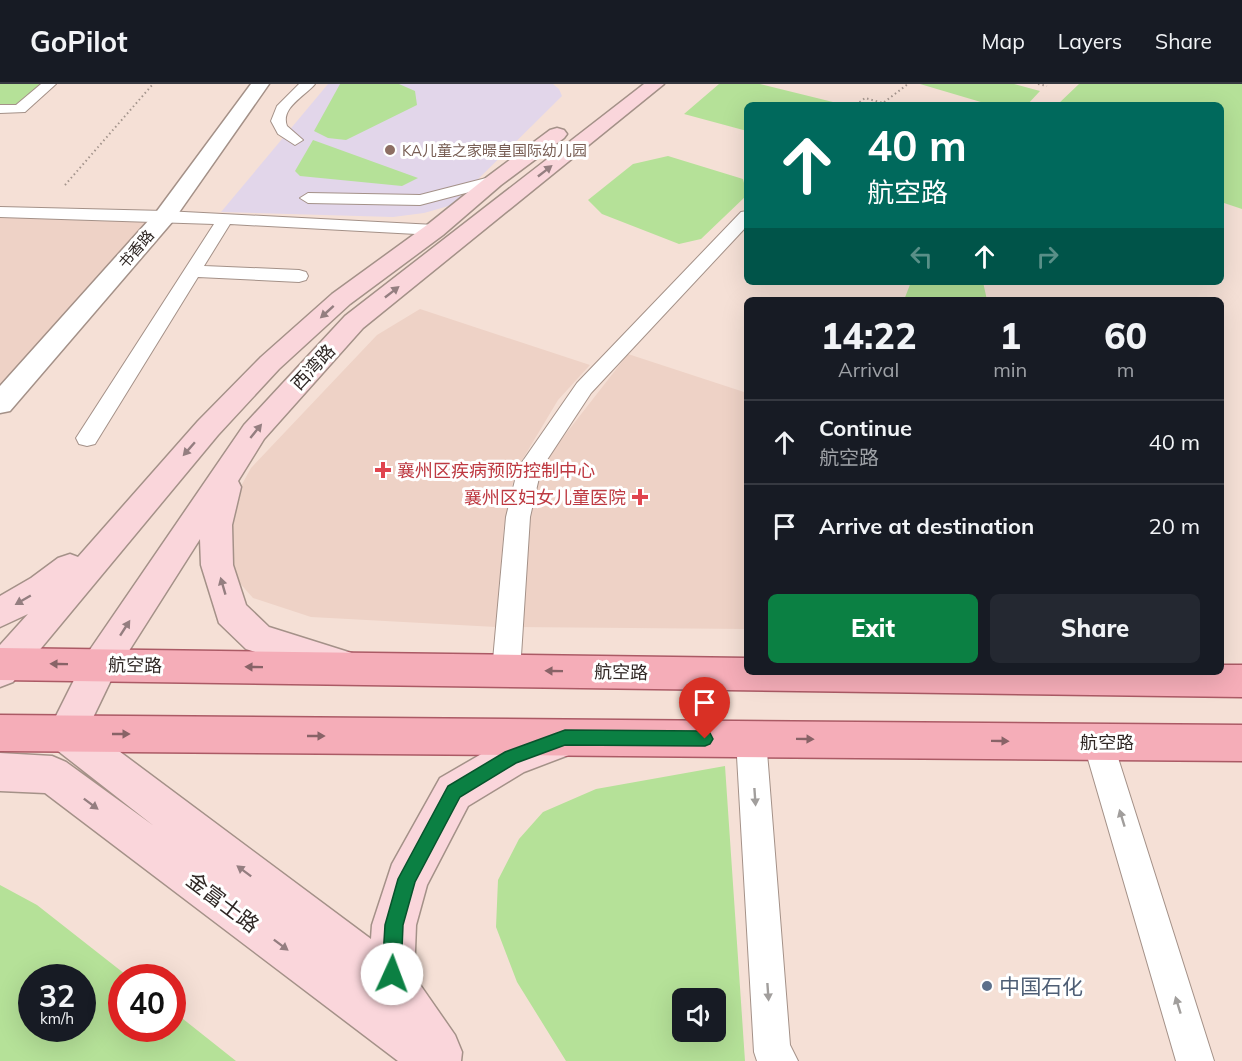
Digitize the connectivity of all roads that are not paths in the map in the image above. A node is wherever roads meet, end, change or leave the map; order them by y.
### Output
1 (49, 84) edge
2 (260, 84) edge
3 (308, 84) edge
4 (623, 84) edge
5 (655, 84) edge
6 (0, 109) edge
7 (295, 140) dead end
8 (494, 180) junction
9 (308, 198) dead end
10 (398, 201) junction
11 (0, 212) edge
12 (165, 216) junction
13 (225, 219) junction
14 (744, 219) edge
15 (437, 228) junction
16 (192, 271) junction
17 (299, 276) dead end
18 (0, 405) edge
19 (87, 438) dead end
20 (231, 467) junction
21 (121, 528) junction
22 (0, 613) edge
23 (100, 665) junction
24 (1, 666) edge
25 (352, 669) junction
26 (506, 671) junction
27 (744, 674) edge
28 (800, 675) edge
29 (1242, 681) edge
30 (0, 733) edge
31 (66, 734) junction
32 (565, 738) junction
33 (751, 739) junction
34 (1098, 742) junction
35 (1242, 743) edge
36 (0, 748) edge
37 (0, 772) edge
38 (52, 775) junction
39 (391, 982) junction
40 (437, 1061) edge
41 (444, 1061) edge
42 (779, 1061) edge
43 (1195, 1061) edge

1 - 6 lane
2 - 12 street, 书香路
3 - 7 lane
4 - 8 main road, 西湾路
20 -> 5 main road, 西湾路
8 - 10 lane
8 - 15 main road, 西湾路
9 - 10 lane
10 - 15 lane
11 - 12 lane
12 - 13 lane
12 - 18 street, 书香路
13 - 15 lane
13 - 16 lane
14 - 26 lane
15 -> 21 main road, 西湾路
16 - 17 lane
16 - 19 lane
23 -> 20 main road, 西湾路
25 -> 20 main road
21 -> 22 main road
21 - 24 main road, 西湾路
23 -> 24 main road, 航空路
25 -> 23 main road, 航空路
23 - 31 main road, 西湾路
25 - 26 main road, 航空路
27 -> 26 main road, 航空路
29 -> 28 main road, 航空路
30 - 31 main road, 航空路
31 -> 32 main road, 航空路
39 -> 31 main road
32 - 33 main road, 航空路
32 - 39 main road
33 -> 34 main road, 航空路
33 -> 42 lane
34 - 35 main road, 航空路
43 -> 34 lane
36 - 38 main road, 金富士路
37 - 38 main road
38 -> 40 main road, 金富士路
39 - 41 main road

